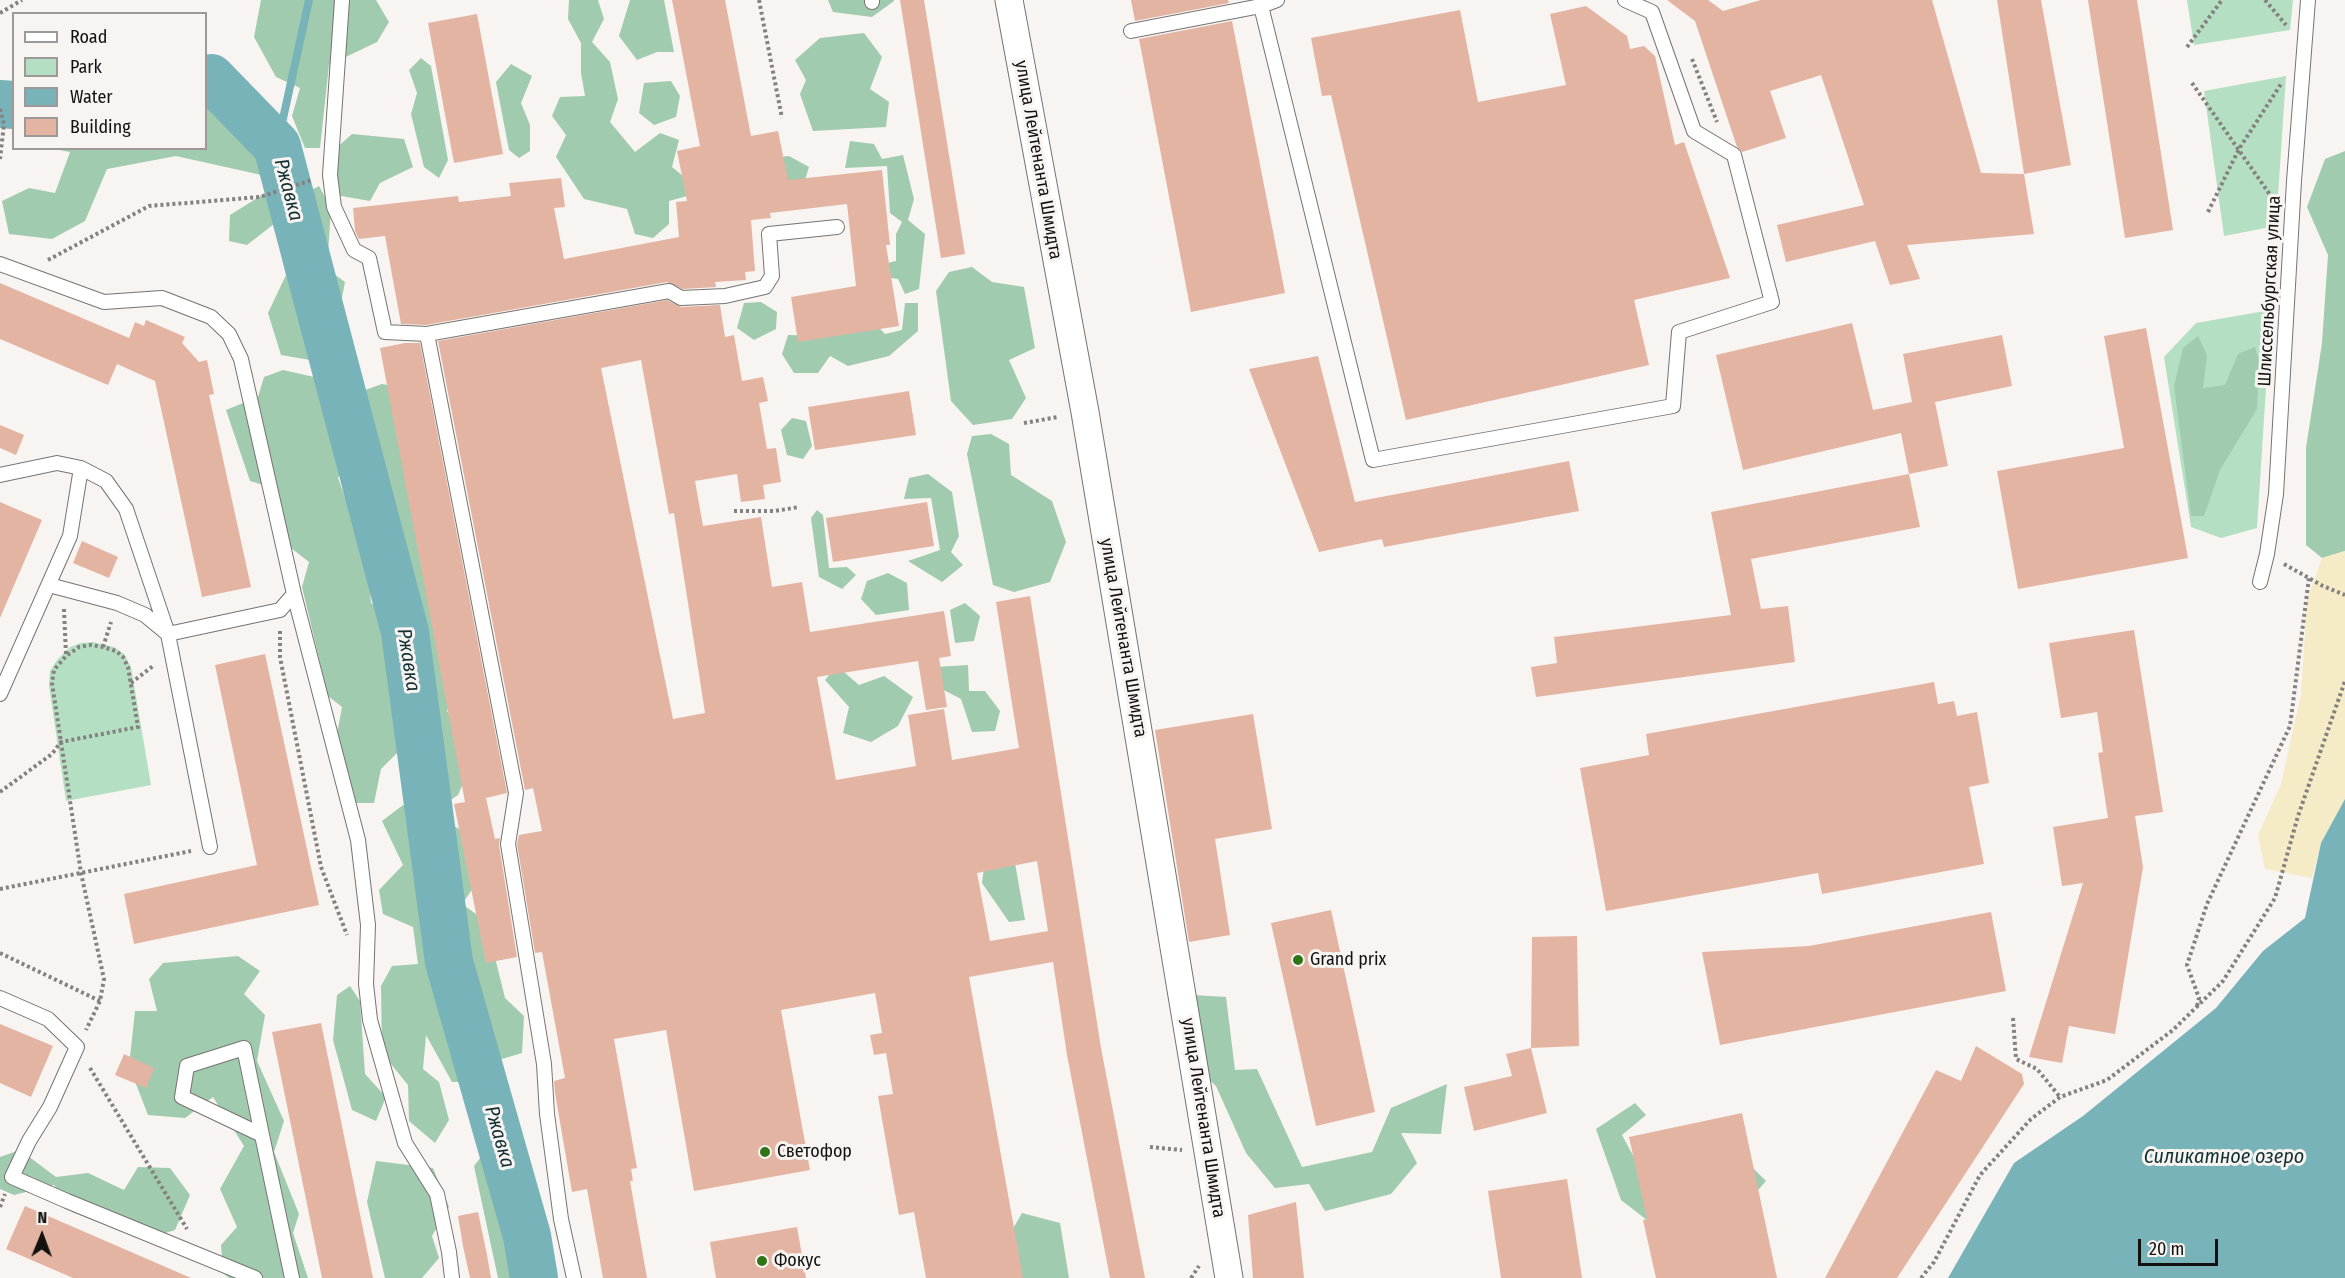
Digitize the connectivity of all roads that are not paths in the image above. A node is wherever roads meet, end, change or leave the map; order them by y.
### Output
1 (1009, 0) edge
2 (1277, 0) edge
3 (1625, 0) edge
4 (2308, 0) edge
5 (344, 1) edge
6 (1262, 6) junction
7 (1131, 31) dead end
8 (837, 226) dead end
9 (0, 264) edge
10 (427, 334) junction
11 (81, 468) junction
12 (0, 475) edge
13 (2260, 582) dead end
14 (49, 585) junction
15 (294, 594) junction
16 (168, 634) junction
17 (0, 694) edge
18 (210, 847) road end
19 (0, 998) edge
20 (262, 1135) junction
21 (255, 1278) edge
22 (292, 1278) edge
23 (452, 1278) edge
24 (574, 1278) edge
25 (1229, 1278) edge

1 - 25 street, улица Лейтенанта Шмидта
2 - 6 lane
3 - 6 lane
4 - 13 lane, Шлиссельбургская улица
5 - 10 lane
6 - 7 lane
8 - 10 lane
9 - 15 lane
10 - 24 lane
11 - 12 lane
11 - 14 lane
11 - 16 lane
14 - 16 lane
14 - 17 lane
15 - 16 lane
15 - 23 lane
16 - 18 lane
19 - 21 lane
20 - 20 lane
20 - 22 lane

